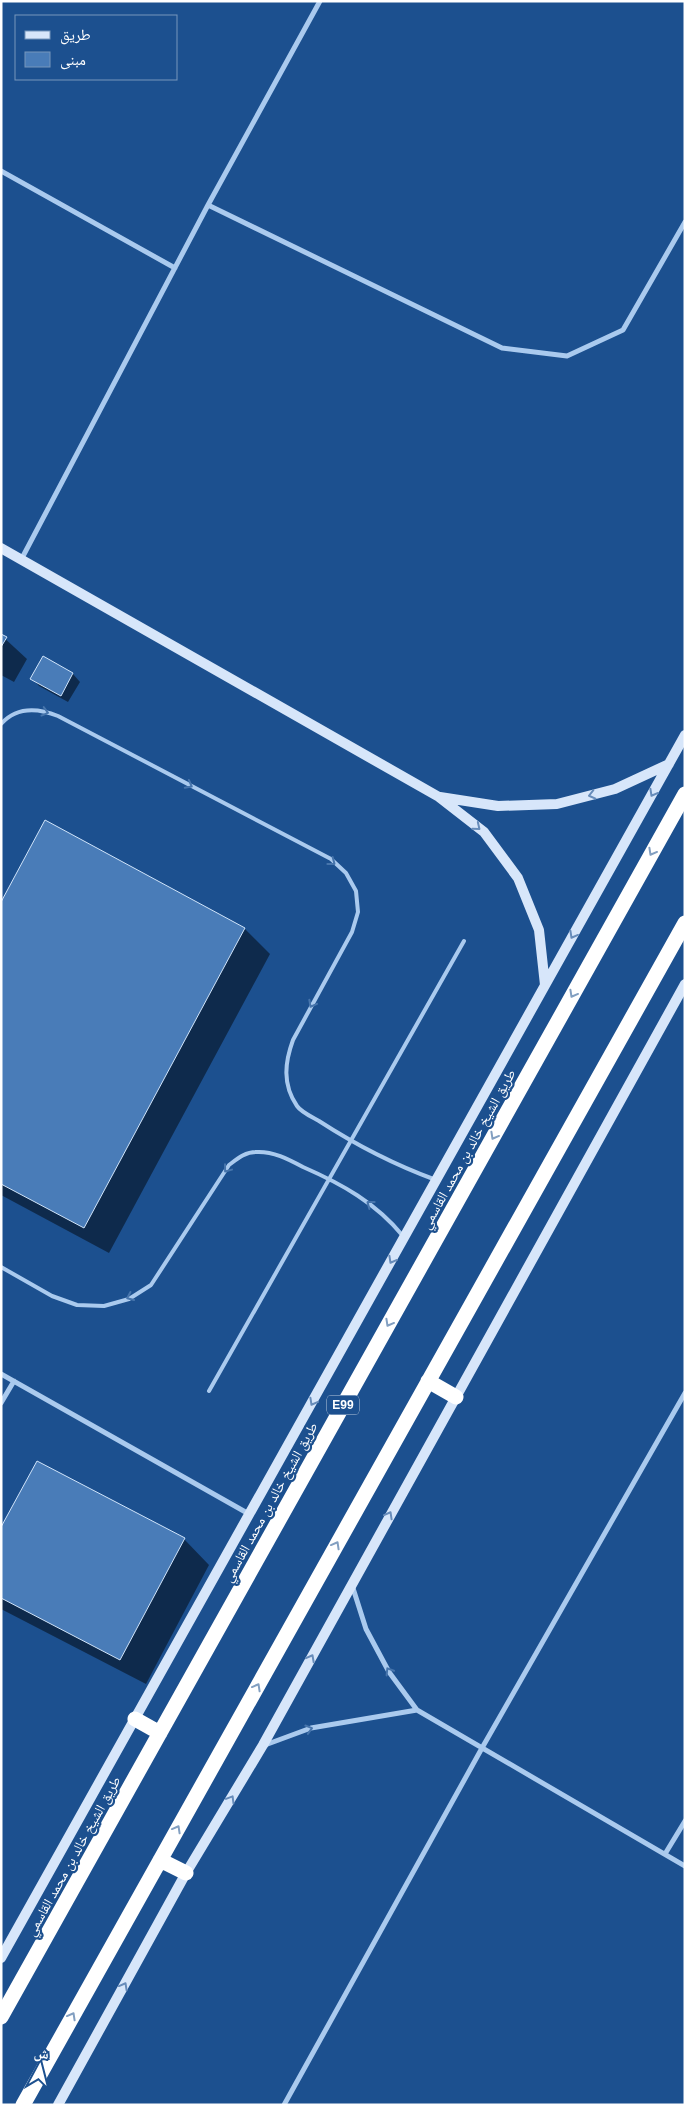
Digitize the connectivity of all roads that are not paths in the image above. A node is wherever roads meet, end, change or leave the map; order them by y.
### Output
1 (320, 1) edge
2 (1, 170) edge
3 (208, 205) junction
4 (685, 222) edge
5 (175, 268) junction
6 (1, 548) edge
7 (21, 560) junction
8 (1, 724) edge
9 (685, 735) edge
10 (669, 764) junction
11 (685, 794) edge
12 (439, 797) junction
13 (685, 922) edge
14 (464, 941) dead end
15 (685, 984) edge
16 (545, 986) junction
17 (351, 1140) junction
18 (329, 1179) junction
19 (436, 1180) junction
20 (405, 1238) junction
21 (1, 1267) edge
22 (1, 1374) edge
23 (14, 1381) junction
24 (428, 1381) junction
25 (209, 1391) dead end
26 (685, 1393) edge
27 (456, 1397) junction
28 (1, 1403) edge
29 (250, 1514) junction
30 (352, 1583) junction
31 (417, 1710) junction
32 (135, 1719) junction
33 (160, 1733) junction
34 (263, 1745) junction
35 (482, 1748) junction
36 (685, 1821) edge
37 (664, 1854) junction
38 (160, 1860) junction
39 (685, 1866) edge
40 (186, 1873) junction
41 (1, 1958) edge
42 (1, 2016) edge
43 (23, 2105) edge
44 (58, 2105) edge
45 (284, 2105) edge

1 - 3 street
2 - 5 street
3 - 4 street
3 - 5 street
5 - 7 street
6 - 7 street
7 - 12 street
8 -> 17 lane
9 - 10 street
10 -> 12 street
10 -> 16 street
11 -> 33 highway, طريق الشيخ خالد بن محمد القاسمي / E99
12 -> 16 street
13 - 24 highway
14 - 17 lane
15 - 27 street
16 - 19 street
17 - 18 lane
17 - 19 lane
20 -> 18 lane
18 -> 21 lane
18 - 25 lane
19 - 20 street
20 -> 29 street
22 - 23 street
23 - 28 street
23 - 29 street
24 - 27 highway
38 -> 24 highway
26 - 35 street
30 -> 27 street
29 - 32 street
31 -> 30 street
34 -> 30 street
34 -> 31 street
31 - 35 street
32 - 33 highway
32 - 41 street
33 - 42 highway, طريق الشيخ خالد بن محمد القاسمي / E99
40 -> 34 street
35 - 37 street
35 - 45 street
36 - 37 street
37 - 39 street
38 - 40 highway
43 -> 38 highway
44 -> 40 street

